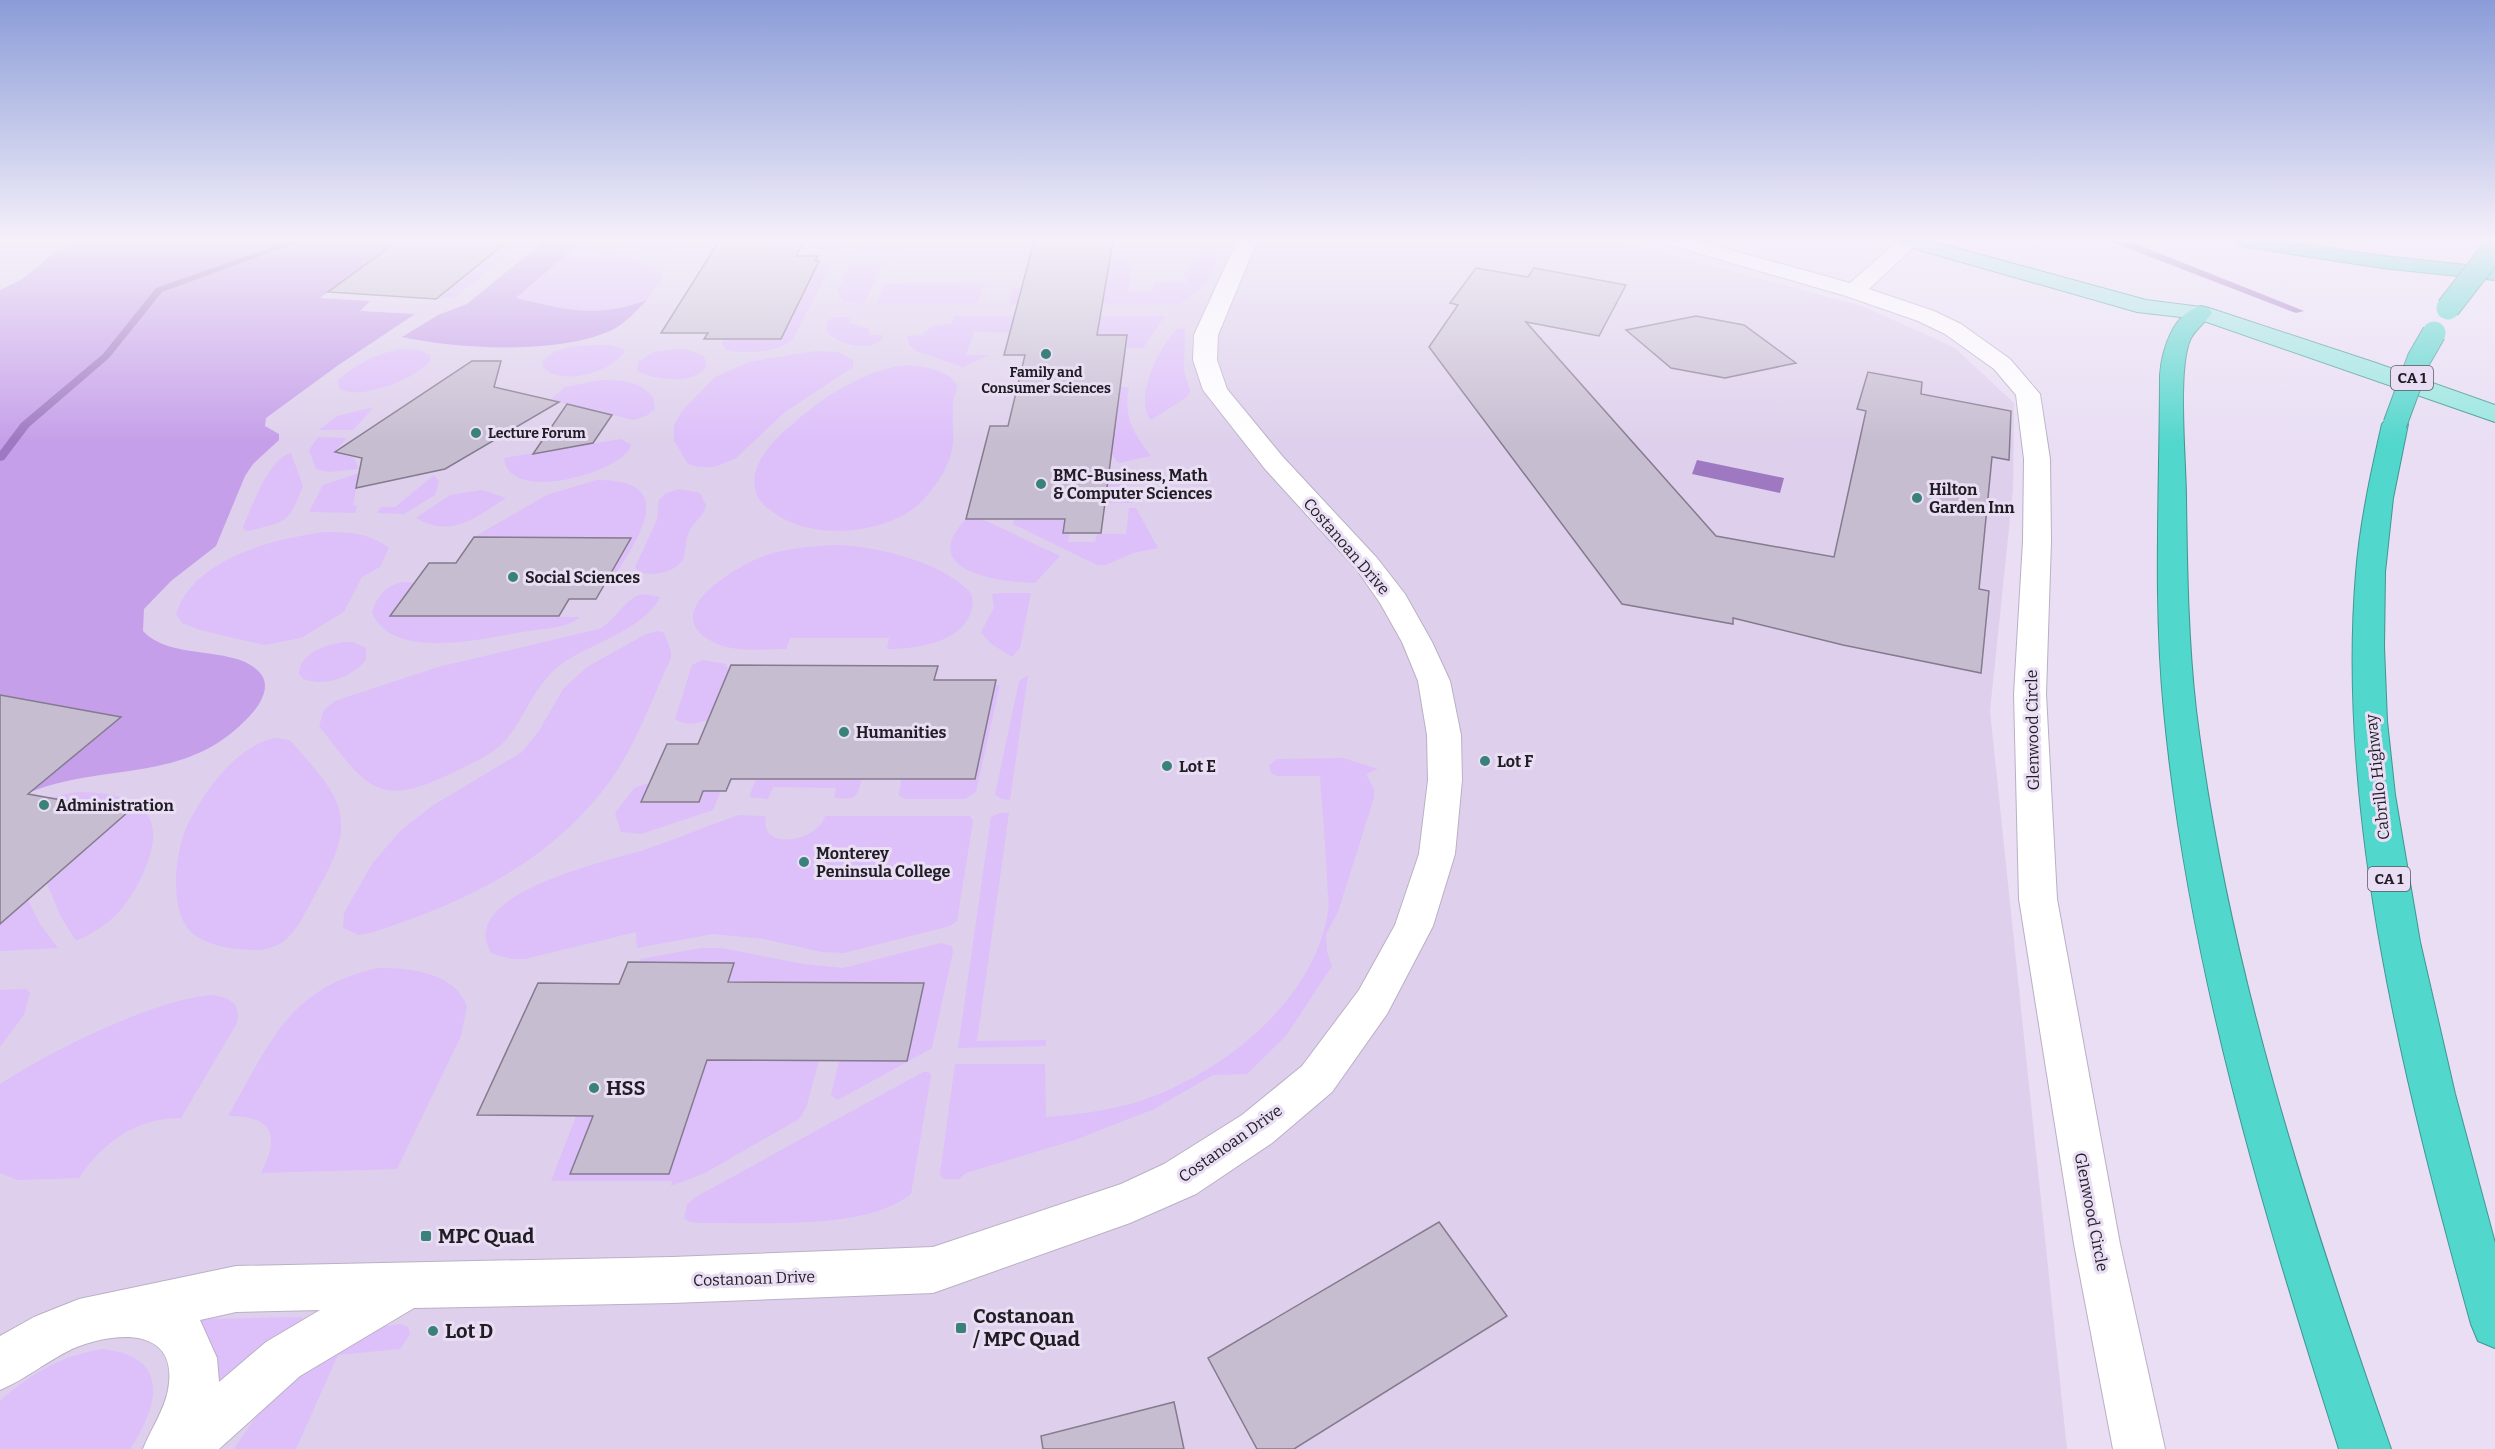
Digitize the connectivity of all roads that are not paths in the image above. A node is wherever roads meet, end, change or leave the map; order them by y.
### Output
1 (1218, 309) edge
2 (1907, 309) edge
3 (2160, 309) edge
4 (2195, 309) edge
5 (2449, 309) edge
6 (2201, 313) junction
7 (2495, 414) edge
8 (408, 1286) junction
9 (109, 1315) junction
10 (2495, 1324) edge
11 (0, 1365) edge
12 (169, 1449) edge
13 (181, 1449) edge
14 (2139, 1449) edge
15 (2365, 1449) edge

1 - 8 street, Costanoan Drive
2 - 14 street, Glenwood Circle
3 - 6 main road
4 - 6 main road
5 - 10 highway, Cabrillo Highway / CA 1, bridge
6 - 7 main road
6 - 15 highway
8 - 9 street, Costanoan Drive
8 - 13 street, Costanoan Drive
9 - 11 street
9 - 12 street

